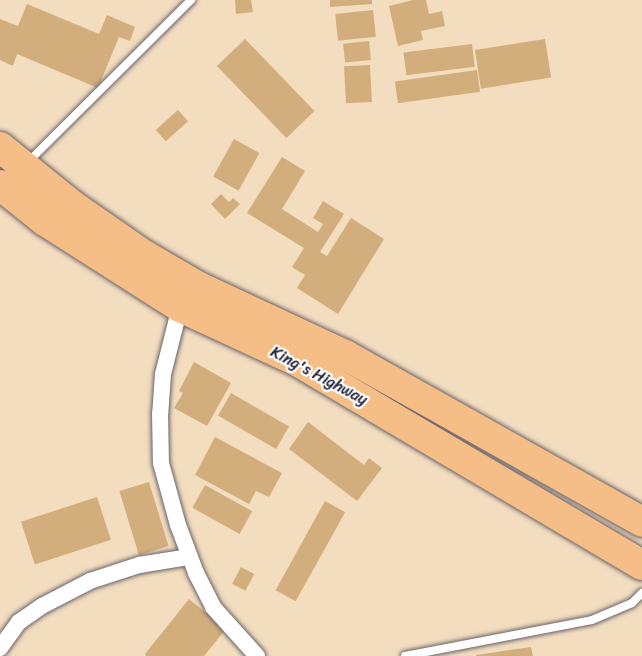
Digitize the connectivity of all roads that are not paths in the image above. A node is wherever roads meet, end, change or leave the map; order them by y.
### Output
1 (191, 0) edge
2 (0, 147) edge
3 (11, 176) edge
4 (180, 308) junction
5 (642, 522) edge
6 (189, 557) junction
7 (642, 565) edge
8 (642, 593) edge
9 (0, 648) edge
10 (257, 656) edge
11 (405, 656) edge

1 - 3 lane
2 - 3 highway, King's Highway
3 - 4 highway, King's Highway
3 - 5 highway, King's Highway
4 - 6 street
4 - 7 highway, King's Highway
6 - 9 street
6 - 10 street
8 - 11 lane

